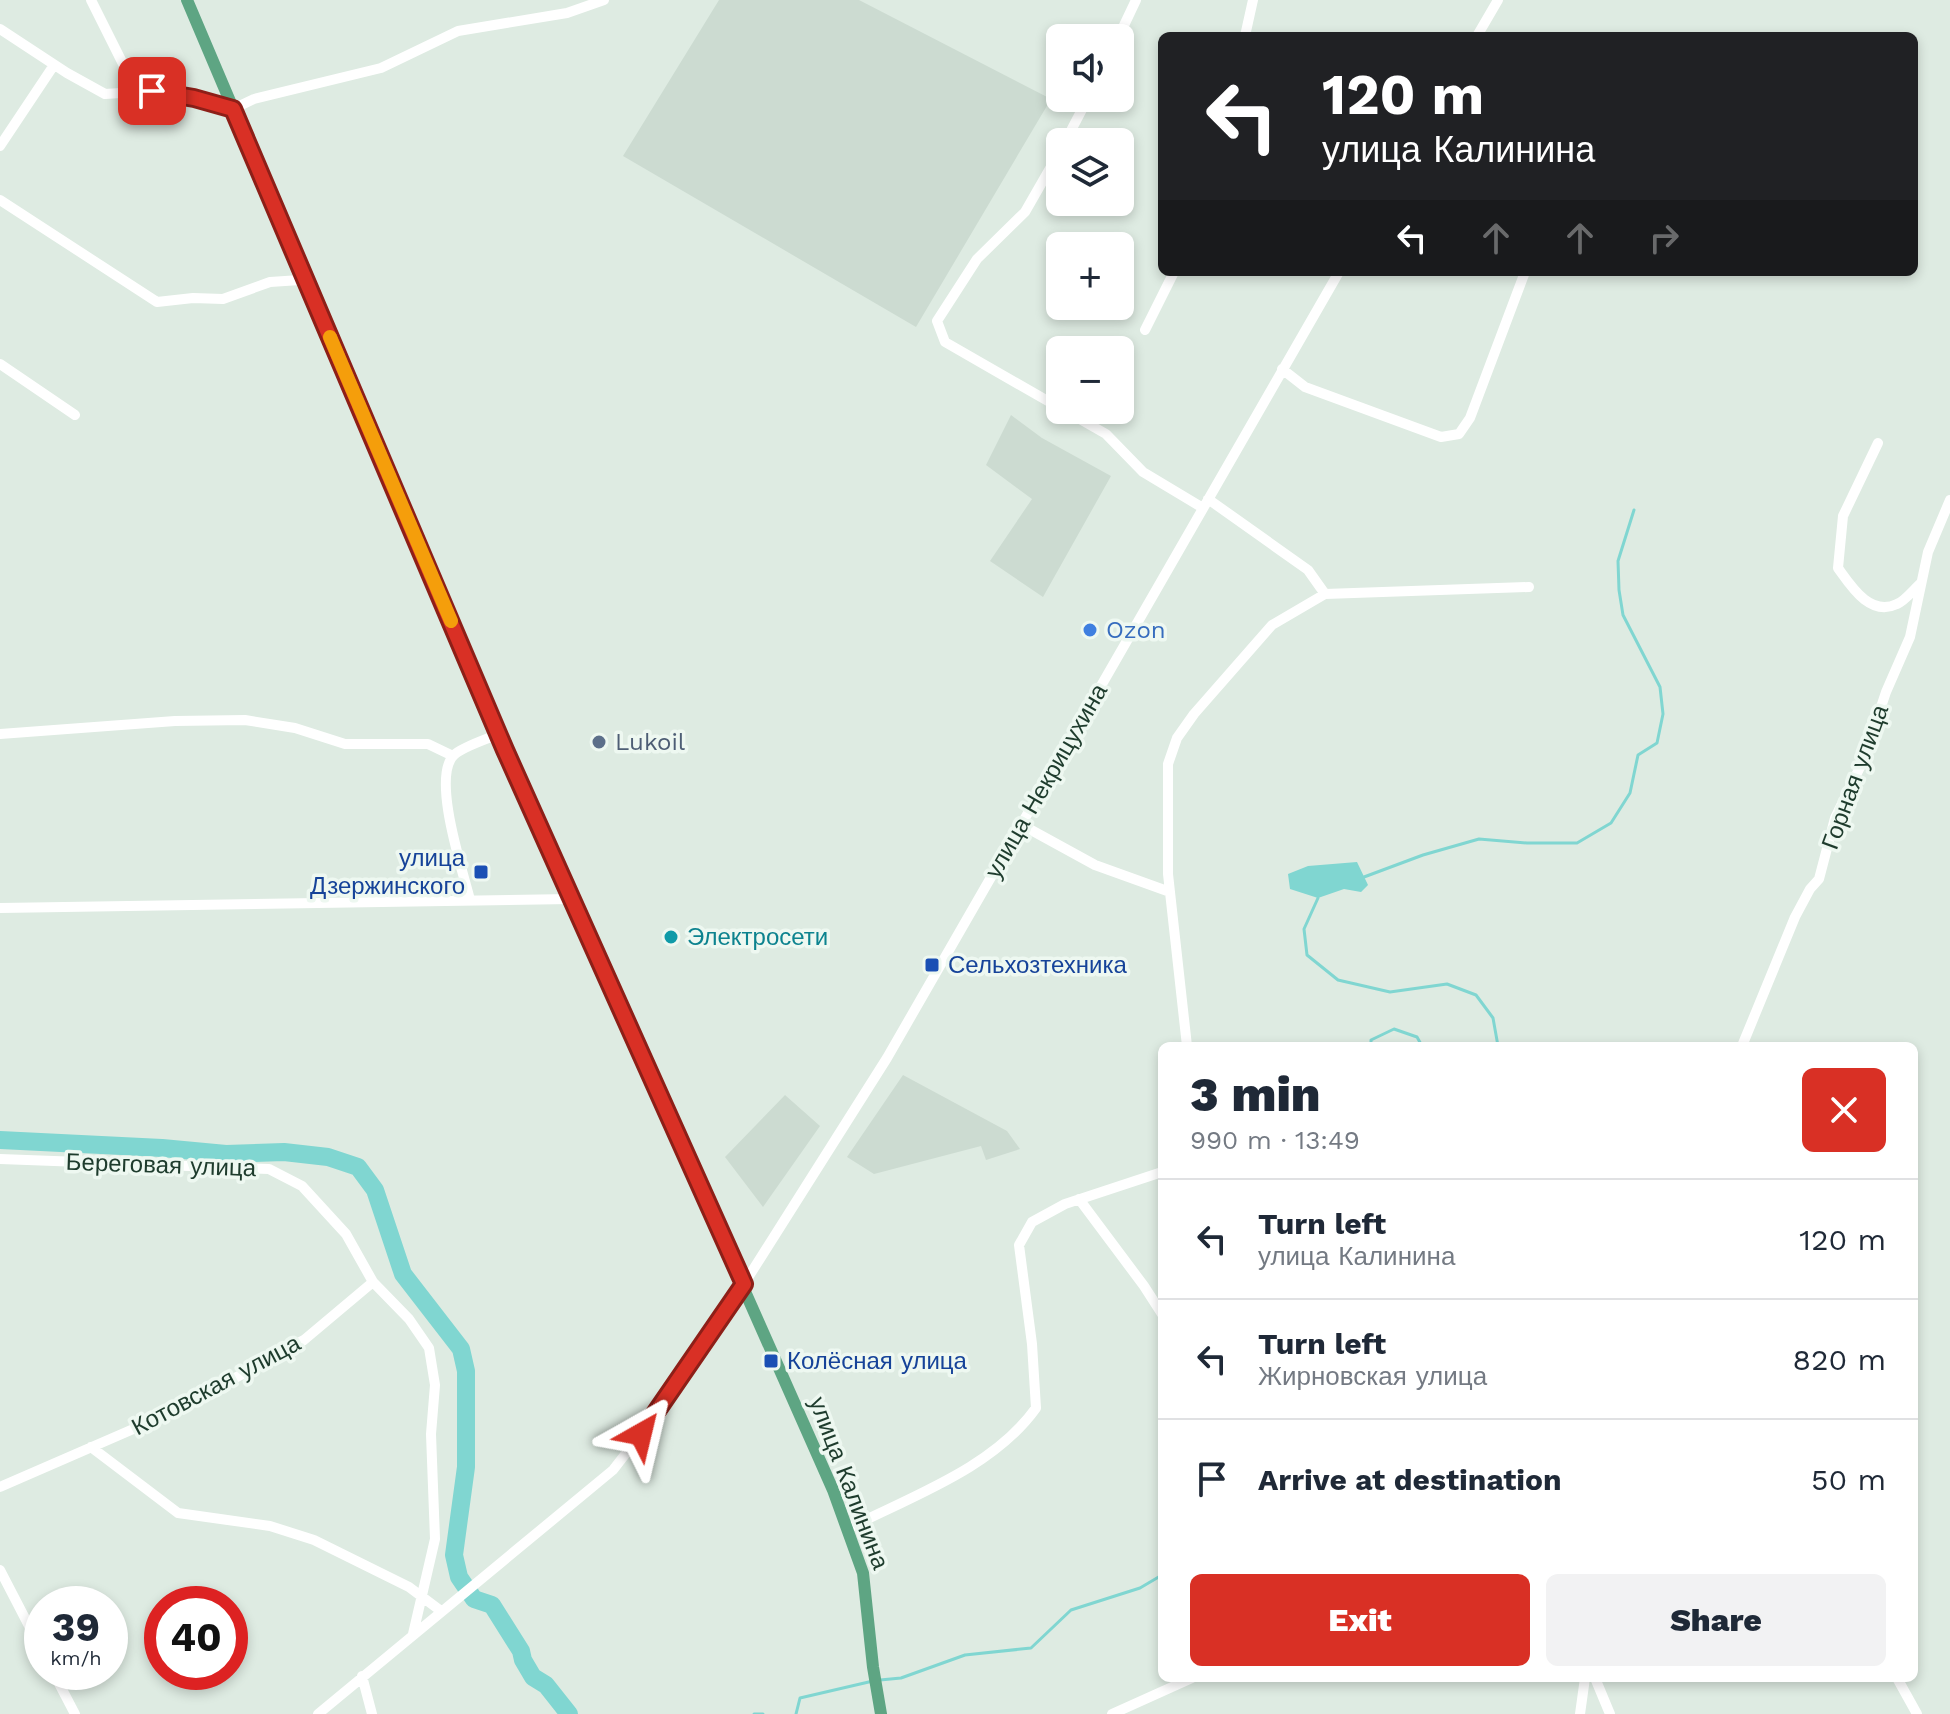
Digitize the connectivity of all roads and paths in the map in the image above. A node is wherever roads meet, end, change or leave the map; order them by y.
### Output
1 (91, 0) edge
2 (187, 0) edge
3 (604, 0) edge
4 (1136, 0) edge
5 (1253, 0) edge
6 (1498, 0) edge
7 (1125, 24) edge
8 (0, 29) edge
9 (1246, 32) edge
10 (1479, 32) edge
11 (54, 65) junction
12 (137, 92) junction
13 (233, 109) junction
14 (0, 146) edge
15 (1046, 175) edge
16 (0, 200) edge
17 (1172, 276) edge
18 (1337, 276) edge
19 (1523, 276) edge
20 (307, 284) junction
21 (1145, 330) dead end
22 (0, 364) edge
23 (1282, 369) junction
24 (1046, 400) edge
25 (75, 415) dead end
26 (1088, 424) edge
27 (1878, 443) dead end
28 (1950, 500) edge
29 (1205, 504) junction
30 (1922, 582) junction
31 (1529, 587) dead end
32 (1325, 594) junction
33 (0, 734) edge
34 (499, 734) junction
35 (453, 756) junction
36 (1022, 825) junction
37 (1170, 892) junction
38 (571, 899) junction
39 (470, 900) junction
40 (0, 908) edge
41 (1187, 1042) edge
42 (1744, 1042) edge
43 (0, 1159) edge
44 (1158, 1173) edge
45 (1079, 1199) junction
46 (373, 1282) junction
47 (744, 1284) junction
48 (1158, 1308) edge
49 (91, 1447) junction
50 (0, 1487) edge
51 (847, 1529) junction
52 (0, 1570) edge
53 (421, 1596) junction
54 (444, 1609) junction
55 (24, 1616) edge
56 (413, 1634) junction
57 (362, 1676) junction
58 (1183, 1682) edge
59 (1584, 1682) edge
60 (1597, 1682) edge
61 (1899, 1682) edge
62 (62, 1690) edge
63 (75, 1714) edge
64 (318, 1714) edge
65 (372, 1714) edge
66 (881, 1714) edge
67 (1112, 1714) edge
68 (1580, 1714) edge
69 (1610, 1714) edge
70 (1917, 1714) edge

1 - 12 street
2 - 13 main road, улица Калинина
3 - 13 street
4 - 7 street
5 - 9 street
6 - 10 street
8 - 11 street
11 - 12 street
11 - 14 street
12 - 13 street
13 - 20 main road, улица Калинина
15 - 24 street
16 - 20 street
17 - 21 street
18 - 23 street, улица Некрицухина
19 - 23 street
20 - 34 main road, улица Калинина
22 - 25 street
23 - 29 street, улица Некрицухина
26 - 29 street
27 - 30 street
28 - 30 street, Горная улица
29 - 32 street
29 - 36 street, улица Некрицухина
30 - 42 street, Горная улица
31 - 32 street
32 - 37 street
33 - 35 street
34 - 35 street
34 - 38 main road, улица Калинина
35 - 39 street
36 - 37 street
36 - 47 street, улица Некрицухина
37 - 41 street
38 - 39 street
38 - 47 main road, улица Калинина
39 - 40 street
43 - 46 street, Береговая улица
44 - 45 street
45 - 48 street
45 - 51 street
46 - 49 street, Котовская улица
46 - 53 street, Береговая улица
47 - 51 main road, улица Калинина
47 - 54 street, улица Некрицухина
49 - 50 street, Котовская улица
49 - 53 street, Котовская улица
51 - 66 main road, улица Калинина
52 - 55 street
53 - 54 street, Котовская улица
53 - 56 street, Береговая улица
54 - 56 street, улица Некрицухина
56 - 57 street, улица Некрицухина
57 - 64 street, улица Некрицухина
57 - 65 street
58 - 67 street
59 - 68 street
60 - 69 street
61 - 70 street
62 - 63 street

